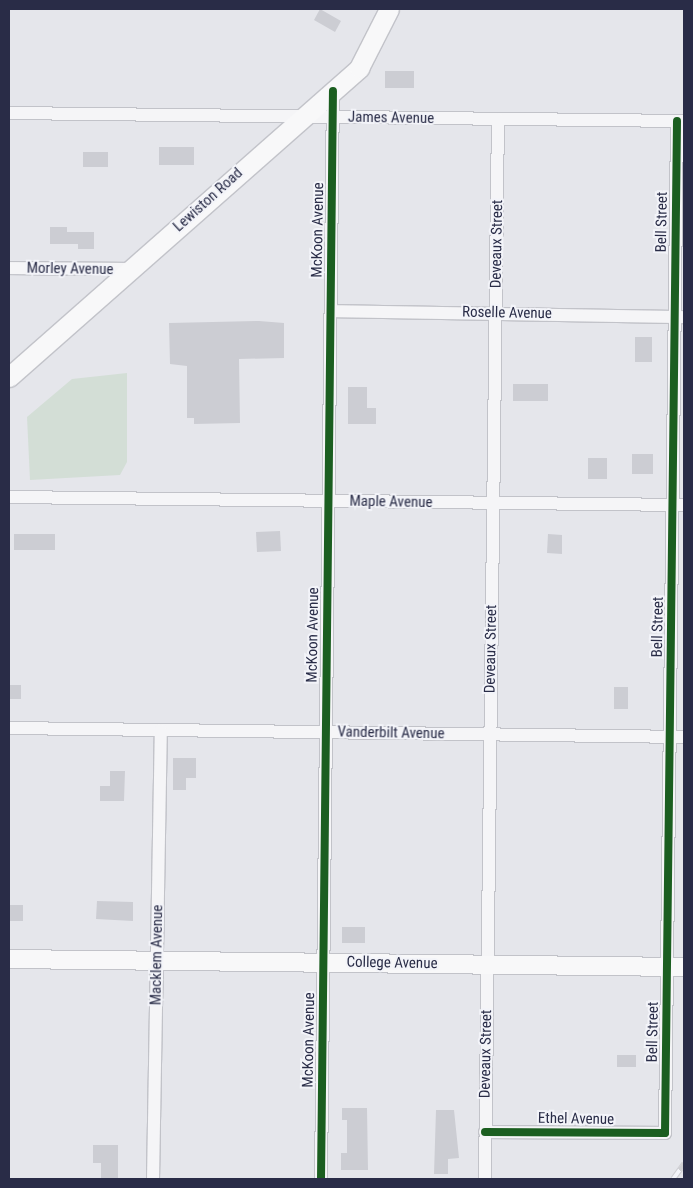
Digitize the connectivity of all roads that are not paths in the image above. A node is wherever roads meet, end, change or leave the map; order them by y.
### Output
1 (389, 9) edge
2 (333, 91) junction
3 (9, 113) edge
4 (301, 116) junction
5 (333, 117) junction
6 (498, 119) junction
7 (681, 121) edge
8 (9, 268) edge
9 (130, 269) junction
10 (331, 311) junction
11 (496, 313) junction
12 (680, 317) edge
13 (9, 377) edge
14 (9, 498) edge
15 (328, 501) junction
16 (493, 503) junction
17 (679, 505) edge
18 (9, 728) edge
19 (161, 730) junction
20 (326, 732) junction
21 (490, 734) junction
22 (670, 737) junction
23 (684, 737) edge
24 (9, 959) edge
25 (157, 961) junction
26 (323, 963) junction
27 (488, 964) junction
28 (676, 967) edge
29 (485, 1132) junction
30 (665, 1133) joint
31 (153, 1179) edge
32 (321, 1179) edge
33 (485, 1179) edge

1 - 2 main road, Lewiston Road
2 - 4 main road, Lewiston Road
2 - 5 street, McKoon Avenue
3 - 4 street, James Avenue
4 - 5 street, James Avenue
4 - 9 main road, Lewiston Road
5 - 6 street, James Avenue
5 - 10 street, McKoon Avenue
6 - 7 street, James Avenue
6 - 11 street, Deveaux Street
7 - 12 street, Bell Street
8 - 9 street, Morley Avenue
9 - 13 main road, Lewiston Road
10 - 11 street, Roselle Avenue
10 - 15 street, McKoon Avenue
11 - 12 street, Roselle Avenue
11 - 16 street, Deveaux Street
12 - 17 street, Bell Street
14 - 15 street, Maple Avenue
15 - 16 street, Maple Avenue
15 - 20 street, McKoon Avenue
16 - 17 street, Maple Avenue
16 - 21 street, Deveaux Street
17 - 22 street, Bell Street
18 - 19 street, Vanderbilt Avenue
19 - 20 street, Vanderbilt Avenue
19 - 25 street, Macklem Avenue
20 - 21 street, Vanderbilt Avenue
20 - 26 street, McKoon Avenue
21 - 22 street, Vanderbilt Avenue
21 - 27 street, Deveaux Street
22 - 23 street, Vanderbilt Avenue
22 - 28 street, Bell Street
24 - 25 main road, College Avenue
25 - 26 main road, College Avenue
25 - 31 street, Macklem Avenue
26 - 27 main road, College Avenue
26 - 32 street, McKoon Avenue
27 - 28 main road, College Avenue
27 - 29 street, Deveaux Street
28 - 30 street, Bell Street
29 - 30 street, Ethel Avenue
29 - 33 street, Deveaux Street

